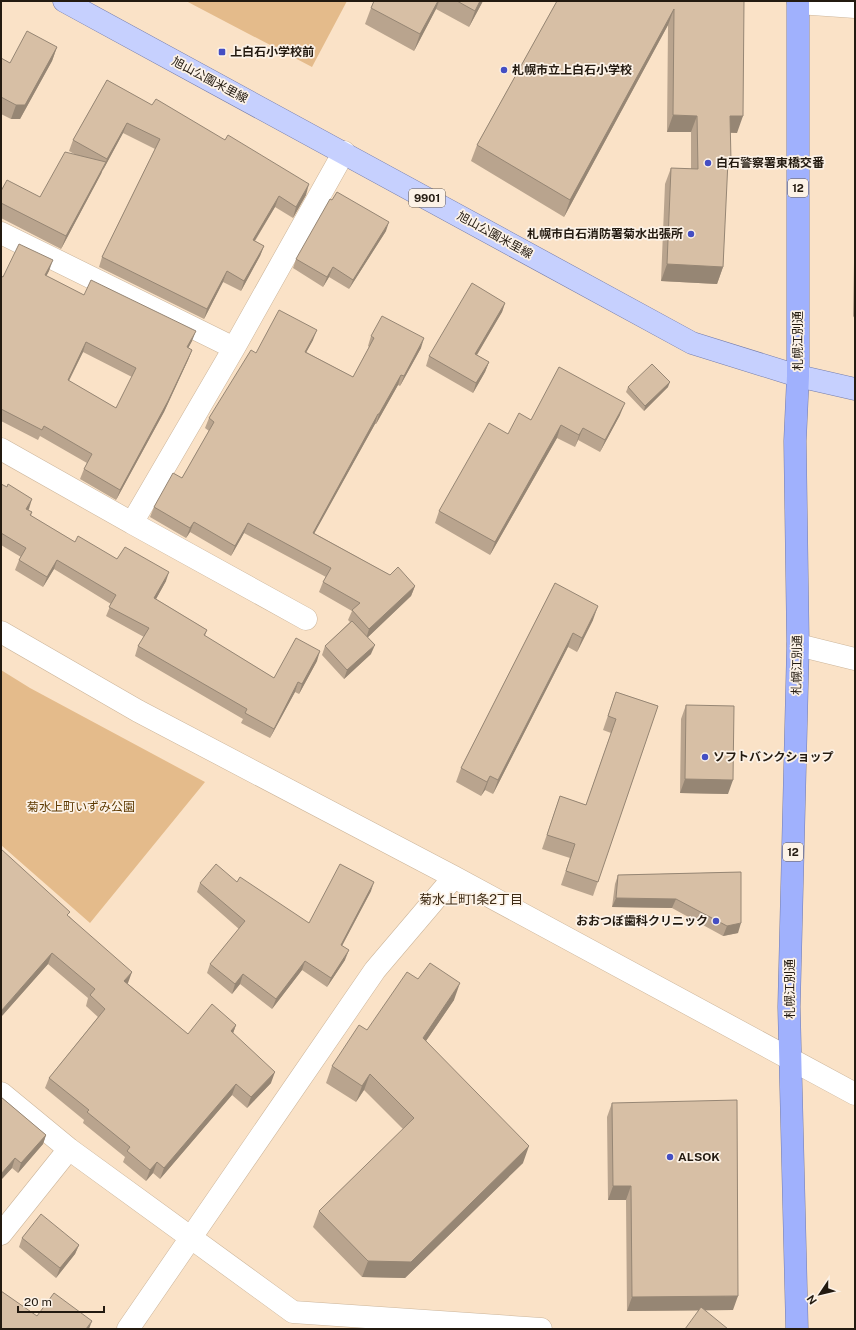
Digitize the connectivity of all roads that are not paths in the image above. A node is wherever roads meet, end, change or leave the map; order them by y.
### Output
1 (64, 1) edge
2 (798, 2) edge
3 (855, 7) edge
4 (344, 152) junction
5 (1, 233) edge
6 (234, 348) junction
7 (798, 376) junction
8 (855, 389) edge
9 (1, 449) edge
10 (132, 523) junction
11 (306, 619) dead end
12 (1, 632) edge
13 (798, 645) junction
14 (855, 659) edge
15 (454, 877) junction
16 (792, 1060) junction
17 (1, 1093) edge
18 (855, 1094) edge
19 (69, 1149) junction
20 (1, 1234) edge
21 (190, 1238) junction
22 (128, 1329) edge
23 (540, 1329) edge
24 (797, 1329) edge

1 - 4 main road, 旭山公園米里線 / 9901
2 - 3 street
2 - 7 highway, 札幌江別通 / 12
4 - 6 street
4 - 7 main road, 旭山公園米里線 / 9901
5 - 6 street
6 - 10 street
7 - 8 main road, 旭山公園米里線 / 9901
7 - 13 highway, 札幌江別通 / 12
9 - 10 street
10 - 11 street
12 - 15 street
13 - 14 street
13 - 16 highway, 札幌江別通 / 12
15 - 16 street
15 - 21 street
16 - 18 street
16 - 24 highway, 札幌江別通 / 12
17 - 19 street
19 - 20 street
19 - 21 street
21 - 22 street
21 - 23 street

